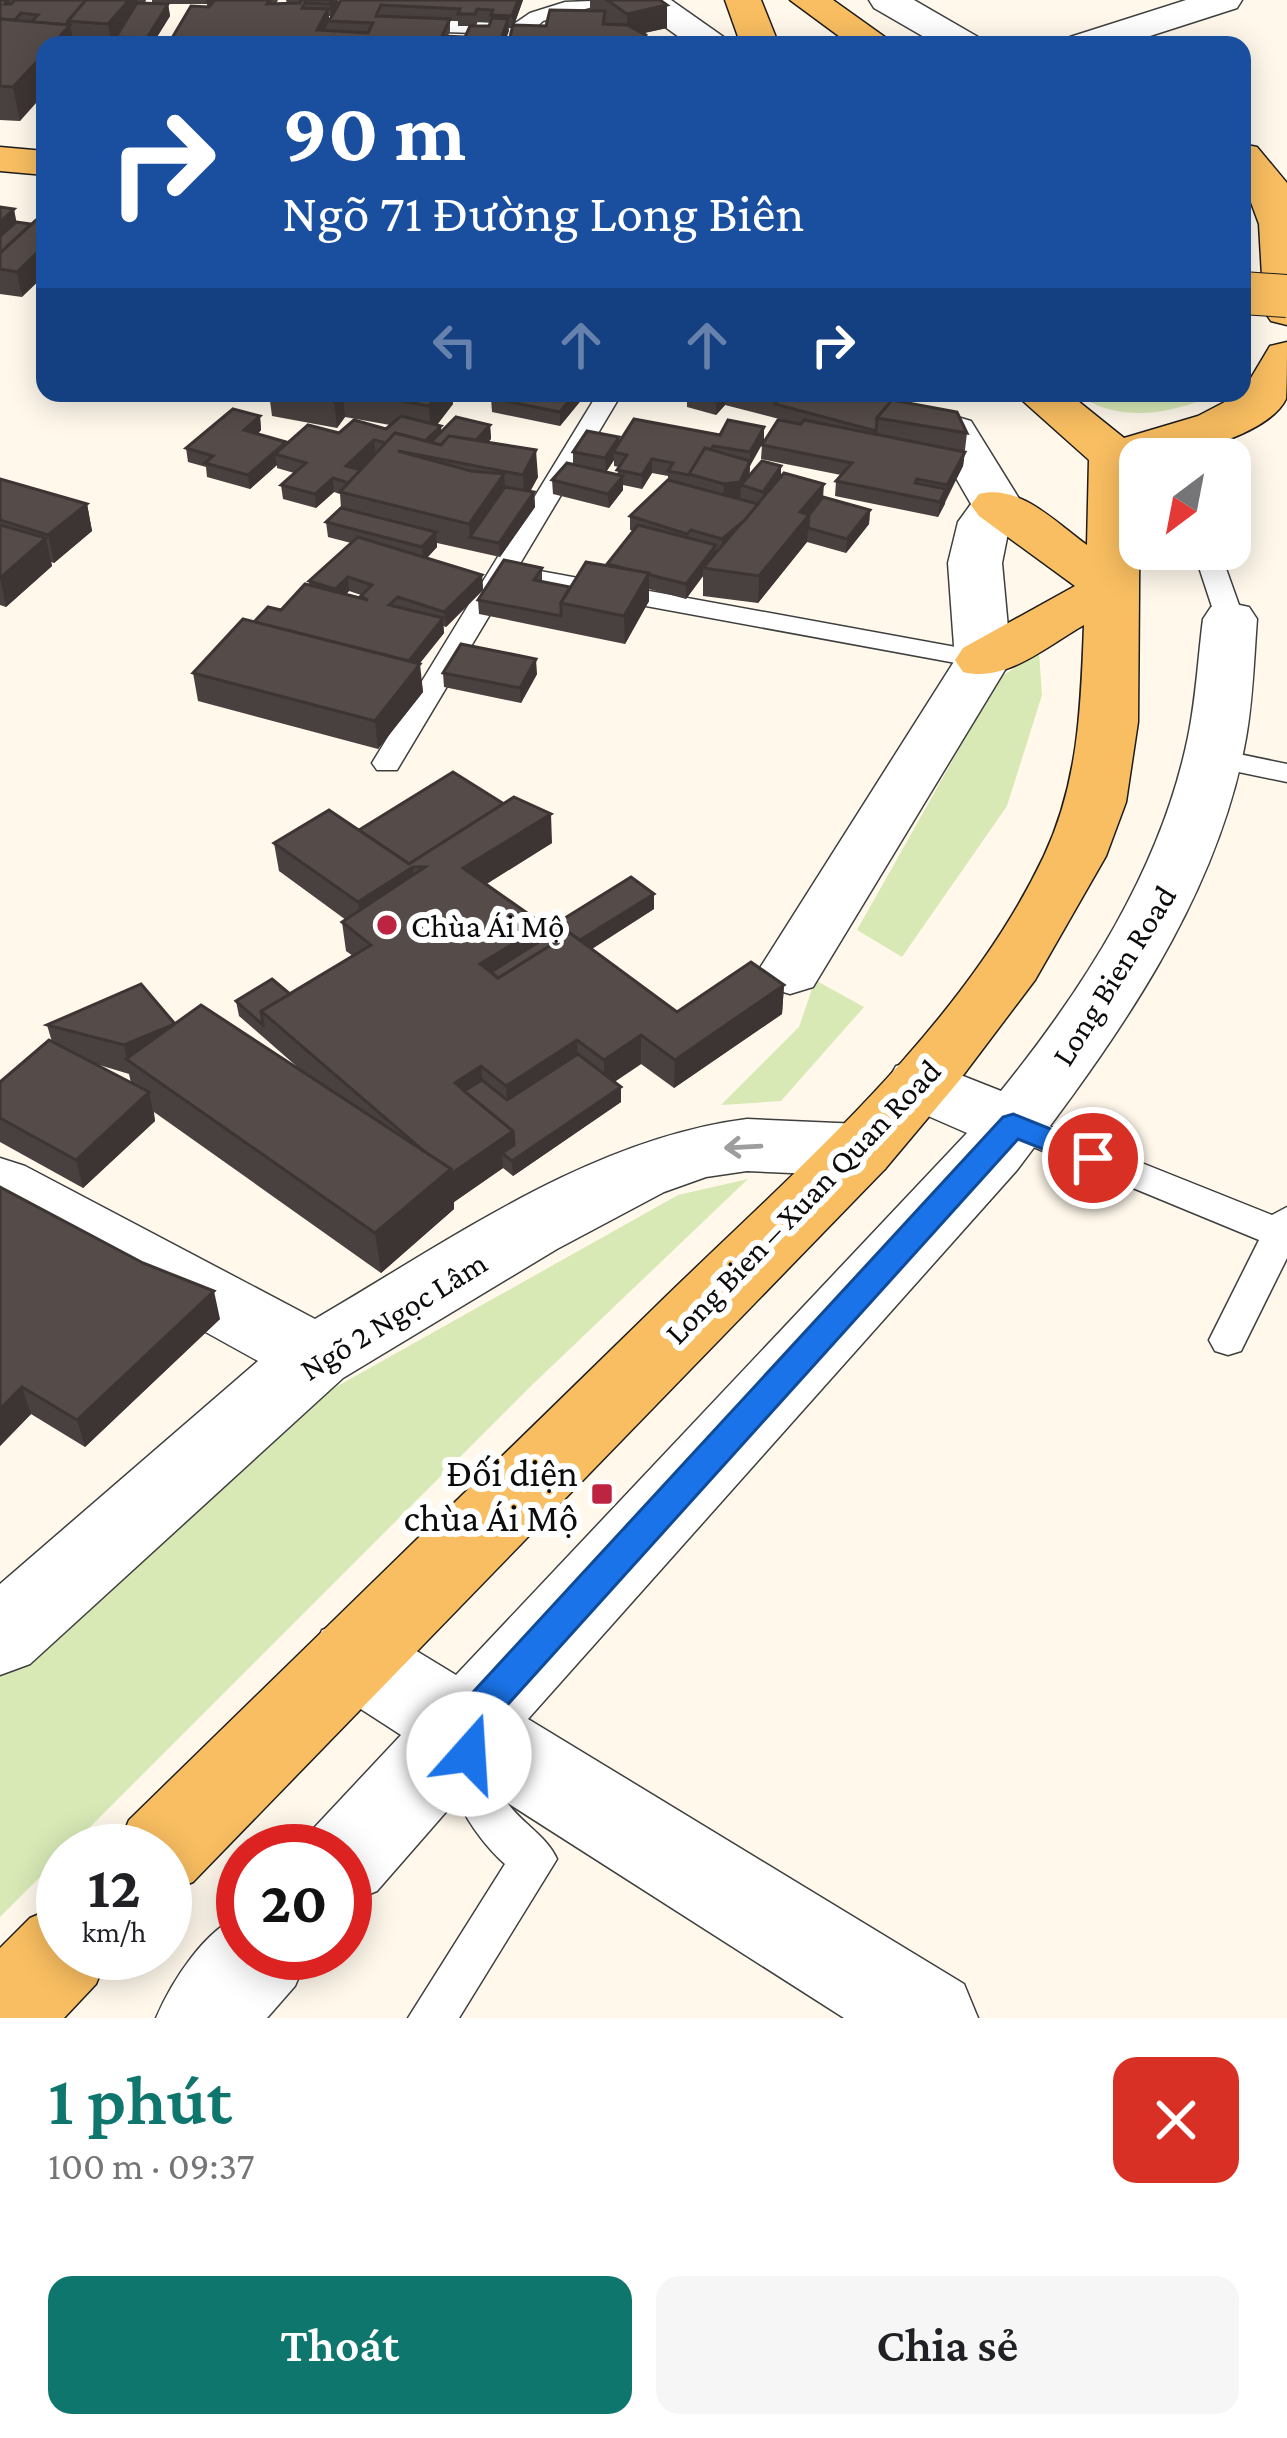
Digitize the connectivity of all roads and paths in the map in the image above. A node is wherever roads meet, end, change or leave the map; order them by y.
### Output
1 (608, 0) edge
2 (646, 0) edge
3 (743, 0) edge
4 (808, 0) edge
5 (887, 0) edge
6 (1224, 0) edge
7 (415, 26) edge
8 (1097, 28) edge
9 (501, 36) edge
10 (512, 36) edge
11 (702, 36) edge
12 (757, 36) edge
13 (863, 36) edge
14 (949, 36) edge
15 (0, 159) edge
16 (36, 162) edge
17 (1251, 162) edge
18 (0, 191) edge
19 (36, 194) edge
20 (1285, 210) edge
21 (1251, 253) edge
22 (1287, 256) edge
23 (1251, 275) edge
24 (1287, 277) edge
25 (1251, 293) edge
26 (1287, 296) edge
27 (1287, 311) edge
28 (1287, 356) edge
29 (604, 402) edge
30 (1055, 402) edge
31 (954, 431) edge
32 (1124, 438) edge
33 (1186, 438) edge
34 (997, 505) junction
35 (1119, 564) edge
36 (1212, 570) edge
37 (500, 571) junction
38 (1112, 587) junction
39 (1230, 620) joint
40 (983, 659) junction
41 (1215, 758) junction
42 (387, 763) dead end
43 (1287, 773) edge
44 (790, 971) dead end
45 (920, 1084) junction
46 (1013, 1125) junction
47 (860, 1150) junction
48 (0, 1185) edge
49 (1284, 1227) edge
50 (1228, 1340) dead end
51 (316, 1356) junction
52 (1, 1635) edge
53 (352, 1657) junction
54 (464, 1727) junction
55 (188, 1824) edge
56 (372, 1830) edge
57 (36, 1979) edge
58 (238, 1980) edge
59 (0, 2016) edge
60 (204, 2018) edge
61 (432, 2018) edge
62 (930, 2018) edge

1 - 10 lane
2 - 11 street
3 - 12 main road
4 - 13 main road
5 - 14 street
6 - 8 street
7 - 9 lane
15 - 16 main road
17 - 20 main road
18 - 19 main road
20 - 27 main road
21 - 22 main road
23 - 24 main road
25 - 26 main road, bridge
28 - 33 main road
29 - 37 lane
30 - 32 main road
31 - 34 street
34 - 38 main road
34 - 40 street
35 - 38 main road, Long Bien – Xuan Quan Road
36 - 39 lane
37 - 40 lane
37 - 42 lane
38 - 40 main road
38 - 45 main road, Long Bien – Xuan Quan Road
39 - 41 street, Long Bien Road
40 - 44 street
41 - 43 lane
41 - 46 street, Long Bien Road
45 - 46 street
45 - 47 main road, Long Bien – Xuan Quan Road
46 - 49 lane
46 - 54 street, Long Bien Road
47 -> 51 street, Ngõ 2 Ngọc Lâm
47 - 53 main road, Long Bien – Xuan Quan Road
48 - 51 street
49 - 50 lane
51 - 52 street, Ngõ 2 Ngọc Lâm
53 - 54 street
53 - 55 main road, Long Bien – Xuan Quan Road
54 - 56 street, Long Bien Road
54 - 61 lane
54 - 62 street
57 - 59 main road
58 - 60 street

